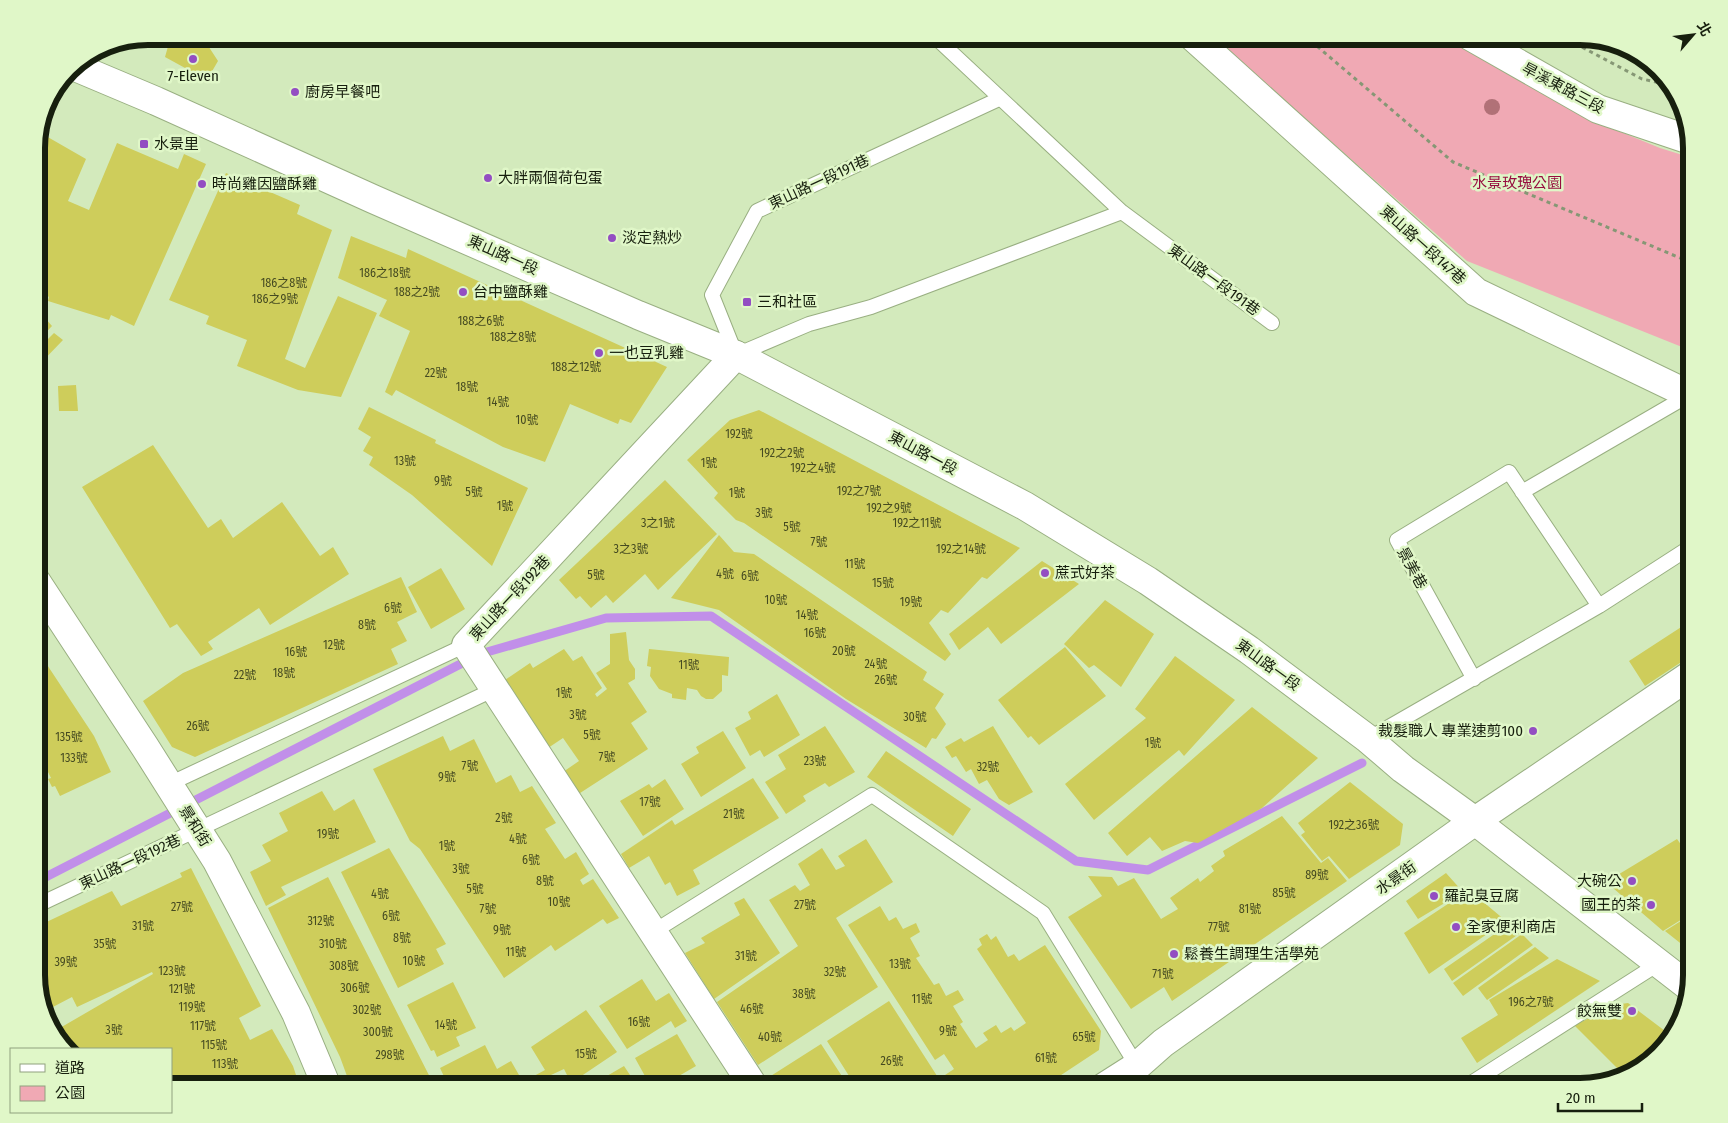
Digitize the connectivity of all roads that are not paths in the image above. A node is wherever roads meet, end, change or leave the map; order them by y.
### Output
1 (943, 45) edge
2 (1202, 45) edge
3 (1486, 45) edge
4 (82, 70) edge
5 (999, 99) junction
6 (1682, 137) edge
7 (1122, 212) junction
8 (1272, 323) dead end
9 (736, 355) junction
10 (1683, 392) edge
11 (1683, 401) edge
12 (1522, 492) junction
13 (1683, 552) edge
14 (45, 595) edge
15 (1599, 606) junction
16 (466, 645) junction
17 (1474, 679) junction
18 (1683, 680) edge
19 (495, 689) junction
20 (1368, 739) junction
21 (169, 784) junction
22 (1475, 822) junction
23 (197, 830) junction
24 (45, 902) edge
25 (654, 932) junction
26 (1658, 964) junction
27 (1683, 982) edge
28 (1137, 1066) junction
29 (323, 1078) edge
30 (748, 1078) edge
31 (1118, 1078) edge
32 (1480, 1078) edge

1 - 5 lane, 東山路一段191巷
2 - 10 street, 東山路一段147巷
3 - 6 street, 旱溪東路三段
4 - 9 street, 東山路一段
5 - 7 lane, 東山路一段191巷
5 - 9 lane, 東山路一段191巷
7 - 8 lane, 東山路一段191巷
7 - 9 lane
9 - 16 street, 東山路一段192巷
9 - 20 street, 東山路一段
11 - 12 lane
12 - 15 lane, 景美巷
12 - 17 lane, 景美巷
13 - 15 lane
14 - 21 street, 景和街
15 - 17 lane
16 - 19 street
16 - 21 lane, 東山路一段192巷
17 - 20 lane
18 - 22 street, 水景街
19 - 23 lane, 東山路一段192巷
19 - 25 street
20 - 22 street, 東山路一段
21 - 23 street, 景和街
22 - 26 street, 東山路一段
22 - 28 street, 水景街
23 - 24 lane, 東山路一段192巷
23 - 29 street, 景和街
25 - 28 lane
25 - 30 street
26 - 27 street, 東山路一段
26 - 32 lane
28 - 31 street, 水景街

